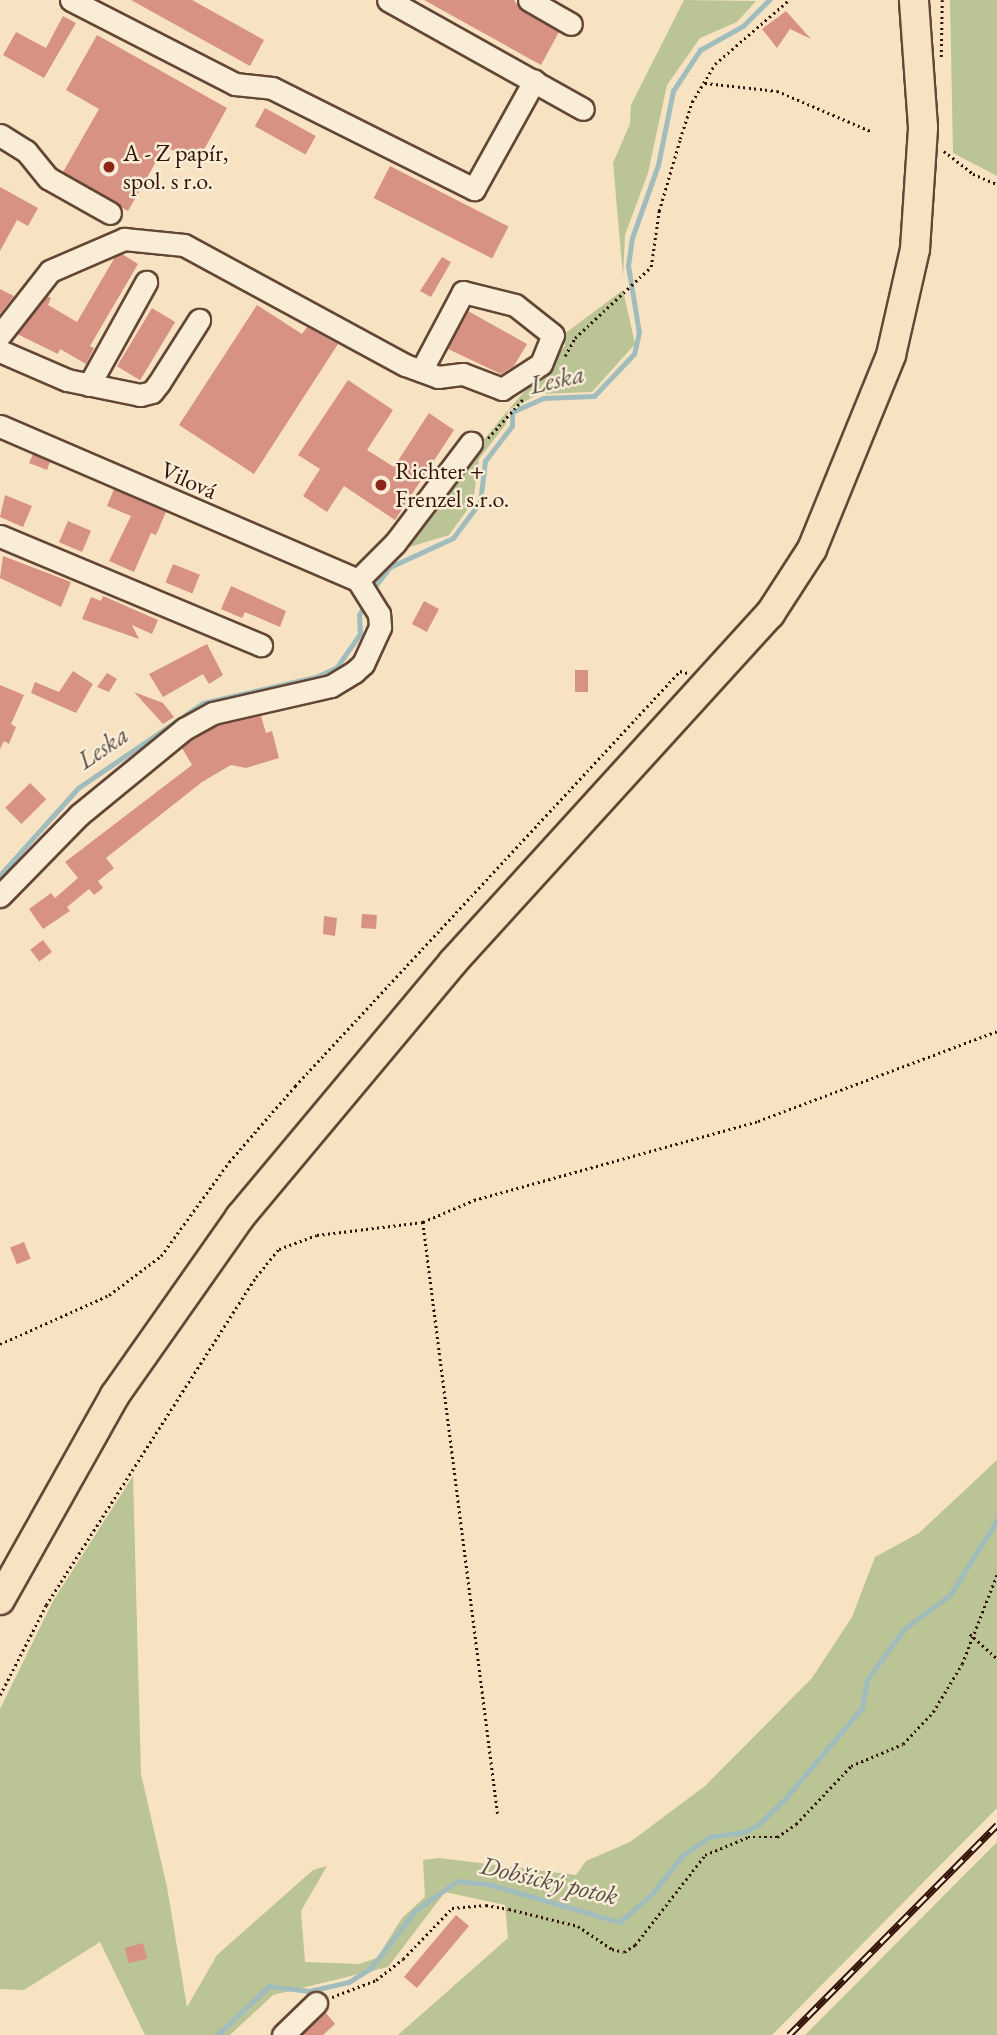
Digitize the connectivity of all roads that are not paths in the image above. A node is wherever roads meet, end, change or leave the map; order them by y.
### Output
1 (71, 0) edge
2 (388, 0) edge
3 (529, 0) edge
4 (914, 0) edge
5 (571, 24) dead end
6 (534, 81) junction
7 (583, 109) dead end
8 (0, 135) edge
9 (110, 214) dead end
10 (146, 282) dead end
11 (199, 320) dead end
12 (0, 335) edge
13 (0, 351) edge
14 (421, 370) junction
15 (89, 385) junction
16 (0, 426) edge
17 (471, 443) road end
18 (0, 536) edge
19 (360, 584) junction
20 (261, 645) dead end
21 (0, 896) edge
22 (0, 1600) edge
23 (316, 2003) road end
24 (283, 2035) edge

1 - 6 street
2 - 6 street
3 - 5 street
4 - 22 main road
6 - 7 street
8 - 9 street
10 - 15 street
11 - 15 street
12 - 14 street
13 - 15 street
14 - 14 street
16 - 19 street, Vilová
17 - 19 street
18 - 20 street
19 - 21 street
23 - 24 street

